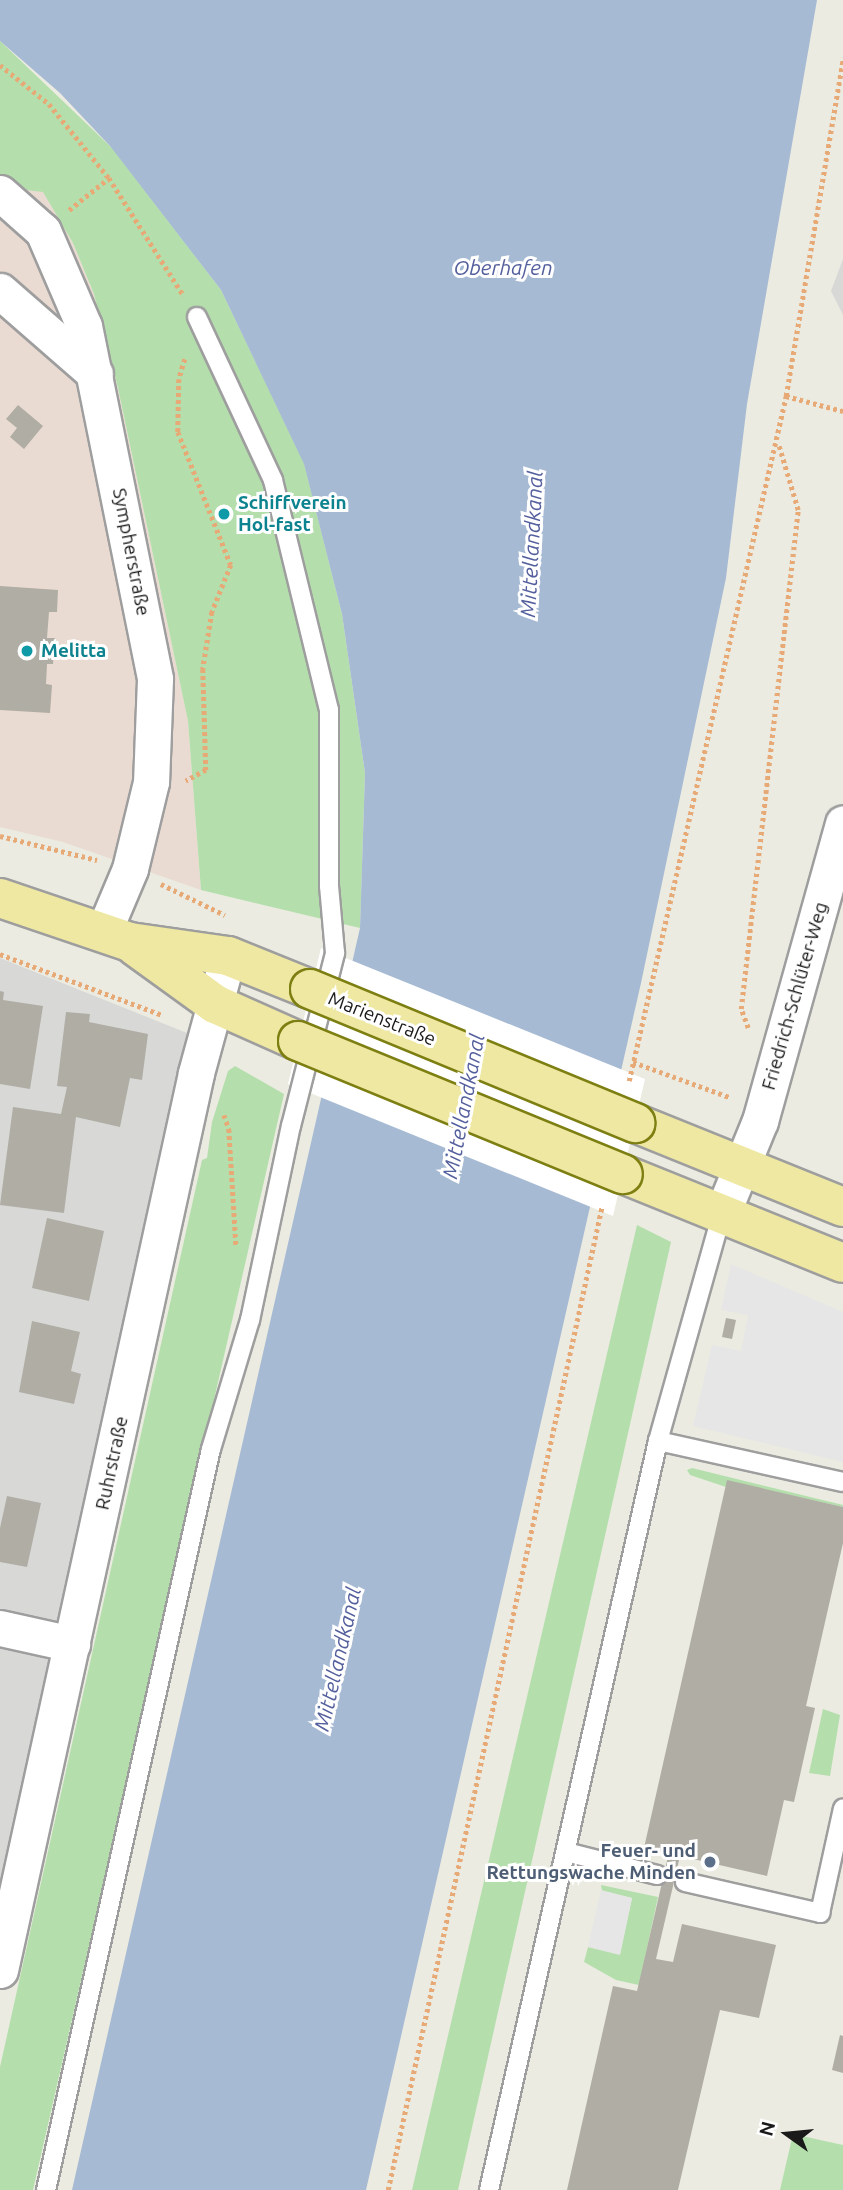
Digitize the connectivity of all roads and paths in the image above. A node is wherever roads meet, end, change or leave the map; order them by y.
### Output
1 (843, 58) edge
2 (0, 65) edge
3 (109, 178) junction
4 (0, 193) edge
5 (43, 231) junction
6 (0, 291) edge
7 (197, 317) junction
8 (95, 374) junction
9 (786, 396) junction
10 (843, 411) edge
11 (777, 440) junction
12 (150, 782) junction
13 (843, 823) edge
14 (0, 835) edge
15 (130, 869) junction
16 (0, 898) edge
17 (116, 938) junction
18 (0, 954) edge
19 (228, 956) junction
20 (211, 1018) junction
21 (753, 1039) dead end
22 (633, 1062) junction
23 (196, 1073) junction
24 (732, 1105) dead end
25 (631, 1106) junction
26 (744, 1167) junction
27 (613, 1186) junction
28 (843, 1207) edge
29 (722, 1214) junction
30 (237, 1260) dead end
31 (843, 1263) edge
32 (658, 1441) junction
33 (843, 1482) edge
34 (0, 1628) edge
35 (72, 1644) junction
36 (843, 1808) edge
37 (566, 1852) junction
38 (657, 1875) dead end
39 (685, 1882) dead end
40 (0, 1970) edge
41 (46, 2190) edge
42 (388, 2190) edge
43 (489, 2190) edge

1 - 9 path
2 - 3 path
3 - 5 path
3 - 7 path
4 - 5 street, Sympherstraße
5 - 8 street, Sympherstraße
6 - 8 street
7 - 12 path
7 - 41 lane
8 - 12 street, Sympherstraße
9 - 10 path
9 - 11 path
11 - 21 path
11 - 22 path
12 - 15 street, Sympherstraße
13 - 26 street, Friedrich-Schlüter-Weg
14 - 15 path
15 - 17 street, Sympherstraße
16 - 17 main road, Marienstraße
17 - 19 main road, Marienstraße
17 - 20 main road, Marienstraße
18 - 20 path
19 - 20 street, Ruhrstraße
19 - 25 main road, Marienstraße, bridge
20 - 23 street, Ruhrstraße
20 - 27 main road, Marienstraße, bridge
22 - 24 path
22 - 25 path
23 - 30 path
23 - 35 street, Ruhrstraße
25 - 26 main road, Marienstraße
26 - 28 main road, Marienstraße
26 - 29 street
27 - 29 main road, Marienstraße
27 - 42 path
29 - 31 main road, Marienstraße
29 - 32 lane
32 - 33 lane
32 - 37 lane
34 - 35 street
35 - 40 street, Ruhrstraße
36 - 39 lane
37 - 38 lane
37 - 43 lane

